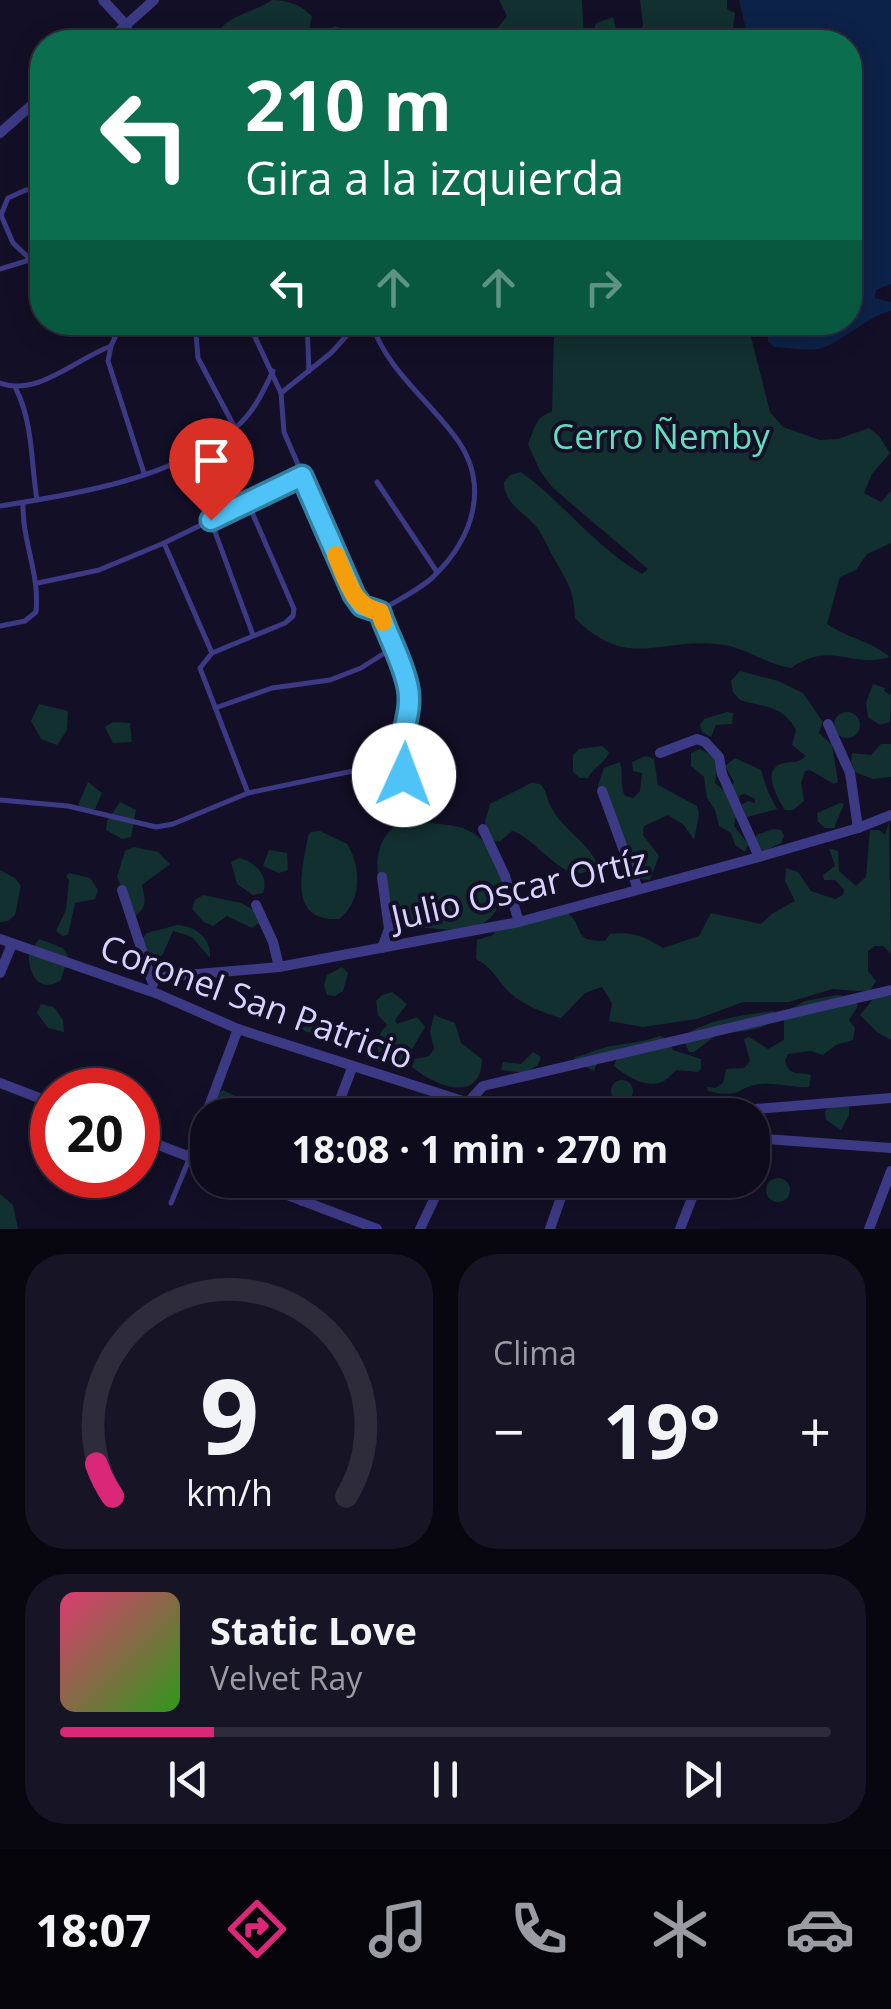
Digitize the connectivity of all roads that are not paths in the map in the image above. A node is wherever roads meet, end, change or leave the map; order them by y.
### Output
1 (102, 0) edge
2 (154, 0) edge
3 (128, 26) junction
4 (123, 30) edge
5 (30, 107) edge
6 (0, 133) edge
7 (30, 190) edge
8 (30, 259) joint
9 (0, 269) edge
10 (116, 335) edge
11 (196, 335) edge
12 (255, 335) edge
13 (308, 335) edge
14 (348, 335) edge
15 (375, 335) edge
16 (110, 346) junction
17 (273, 371) junction
18 (309, 371) junction
19 (0, 384) edge
20 (16, 389) junction
21 (281, 393) junction
22 (235, 428) junction
23 (144, 473) junction
24 (302, 476) junction
25 (377, 482) dead end
26 (37, 500) junction
27 (23, 503) junction
28 (248, 503) junction
29 (1, 505) edge
30 (211, 520) junction
31 (164, 543) junction
32 (437, 572) junction
33 (38, 582) junction
34 (380, 612) junction
35 (0, 626) edge
36 (253, 636) junction
37 (394, 647) junction
38 (212, 653) junction
39 (215, 708) junction
40 (828, 724) dead end
41 (660, 753) dead end
42 (399, 757) junction
43 (602, 790) dead end
44 (412, 792) dead end
45 (248, 793) junction
46 (0, 800) edge
47 (891, 814) edge
48 (858, 828) junction
49 (483, 829) dead end
50 (759, 857) junction
51 (382, 876) dead end
52 (638, 889) junction
53 (122, 890) dead end
54 (256, 905) dead end
55 (519, 922) junction
56 (0, 939) edge
57 (12, 944) junction
58 (382, 948) junction
59 (280, 967) junction
60 (0, 973) edge
61 (151, 978) junction
62 (891, 990) edge
63 (158, 994) junction
64 (238, 1028) junction
65 (352, 1068) junction
66 (0, 1083) edge
67 (30, 1095) edge
68 (212, 1098) edge
69 (341, 1098) edge
70 (436, 1098) edge
71 (475, 1098) edge
72 (891, 1098) edge
73 (770, 1108) edge
74 (770, 1139) edge
75 (160, 1146) edge
76 (891, 1148) edge
77 (190, 1158) joint
78 (891, 1171) edge
79 (294, 1198) edge
80 (303, 1198) edge
81 (435, 1198) edge
82 (561, 1198) edge
83 (692, 1198) edge
84 (302, 1201) junction
85 (171, 1204) dead end
86 (377, 1229) edge
87 (420, 1229) edge
88 (550, 1229) edge
89 (680, 1229) edge
90 (868, 1229) edge

1 - 3 street
2 - 3 street
3 - 4 street
5 - 6 street
7 - 8 lane
8 - 9 lane
10 - 16 lane
11 - 22 lane
12 - 17 lane
13 - 18 lane
14 - 18 lane
15 - 32 lane
16 - 20 lane
16 - 23 lane
17 - 21 lane
17 - 22 lane
18 - 21 lane
19 - 20 lane
20 - 26 lane
21 - 24 lane
22 - 23 lane
23 - 26 lane
24 - 28 lane
24 - 34 lane
25 - 32 lane
26 - 27 lane
27 - 29 lane
27 - 33 lane
28 - 30 lane
28 - 36 lane
30 - 31 lane
30 - 36 lane
31 - 33 lane
31 - 38 lane
32 - 34 lane
33 - 35 lane
34 - 37 lane
36 - 38 lane
37 - 39 lane
37 - 42 lane
38 - 39 lane
39 - 45 lane
40 - 48 street
41 - 50 street
42 - 44 lane
42 - 45 lane
43 - 52 street
45 - 46 lane
47 - 48 street, Julio Oscar Ortíz
48 - 50 street, Julio Oscar Ortíz
49 - 55 street
50 - 52 street, Julio Oscar Ortíz
51 - 58 street
52 - 55 street, Julio Oscar Ortíz
53 - 61 street
54 - 59 street
55 - 58 street, Julio Oscar Ortíz
56 - 57 street, Coronel San Patricio
57 - 60 street
57 - 63 street, Coronel San Patricio
58 - 59 street, Julio Oscar Ortíz
59 - 61 street, Julio Oscar Ortíz
61 - 63 street
62 - 71 street
63 - 64 street, Coronel San Patricio
64 - 65 street, Coronel San Patricio
64 - 68 street
65 - 69 street
65 - 70 street, Coronel San Patricio
66 - 67 street
72 - 73 street
74 - 76 street
75 - 77 street
77 - 85 lane
78 - 90 street
79 - 84 street
80 - 84 street
81 - 87 street
82 - 88 street
83 - 89 street
84 - 86 street

